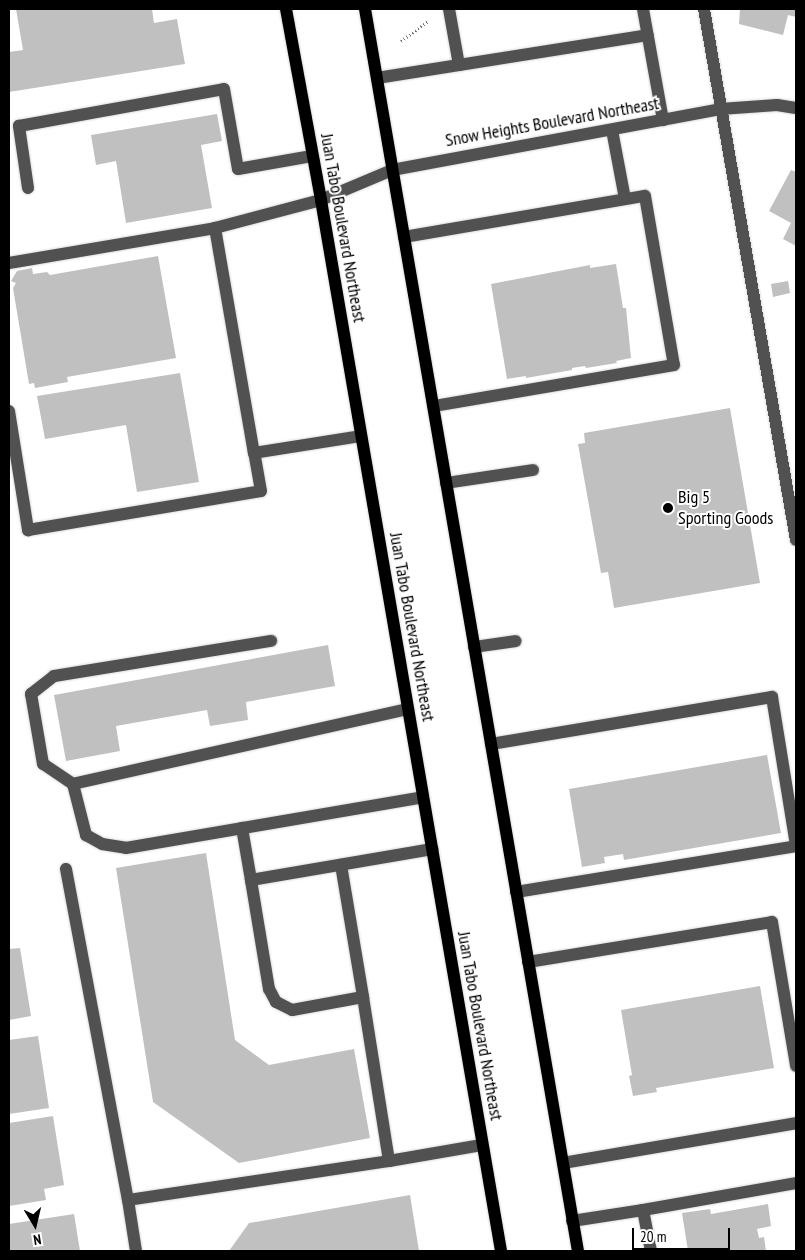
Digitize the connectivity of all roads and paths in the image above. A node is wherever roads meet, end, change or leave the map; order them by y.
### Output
1 (286, 9) edge
2 (365, 9) edge
3 (449, 9) edge
4 (643, 9) edge
5 (704, 9) edge
6 (430, 20) dead end
7 (648, 35) junction
8 (401, 41) dead end
9 (459, 65) junction
10 (377, 78) junction
11 (796, 108) edge
12 (720, 109) junction
13 (663, 120) junction
14 (612, 130) junction
15 (312, 156) junction
16 (392, 170) junction
17 (28, 188) dead end
18 (625, 199) junction
19 (321, 200) junction
20 (215, 228) junction
21 (404, 237) junction
22 (9, 264) edge
23 (433, 406) junction
24 (9, 411) edge
25 (361, 436) junction
26 (254, 453) junction
27 (534, 470) dead end
28 (446, 483) junction
29 (796, 540) edge
30 (271, 641) dead end
31 (516, 641) dead end
32 (474, 647) junction
33 (408, 709) junction
34 (491, 744) junction
35 (72, 784) junction
36 (423, 797) junction
37 (242, 828) junction
38 (796, 845) edge
39 (432, 849) junction
40 (341, 865) junction
41 (66, 869) dead end
42 (251, 880) junction
43 (516, 892) junction
44 (528, 962) junction
45 (363, 997) junction
46 (796, 1066) edge
47 (796, 1124) edge
48 (482, 1145) junction
49 (389, 1161) junction
50 (563, 1162) junction
51 (796, 1183) edge
52 (128, 1200) junction
53 (642, 1210) junction
54 (572, 1221) junction
55 (136, 1251) edge
56 (501, 1251) edge
57 (578, 1251) edge
58 (651, 1251) edge

1 - 15 main road, Juan Tabo Boulevard Northeast
2 - 10 main road
3 - 9 street
4 - 7 street
5 - 12 street
6 - 8 path
7 - 9 street
7 - 13 street
9 - 10 street
10 - 16 main road
11 - 12 street, Snow Heights Boulevard Northeast
12 - 13 street, Snow Heights Boulevard Northeast
12 - 29 street
13 - 14 street, Snow Heights Boulevard Northeast
14 - 16 street, Snow Heights Boulevard Northeast
14 - 18 street
15 - 17 street
15 - 19 main road, Juan Tabo Boulevard Northeast
16 - 19 street, Snow Heights Boulevard Northeast
16 - 21 main road
18 - 21 street
18 - 23 street
19 - 20 street, Snow Heights Boulevard Northeast
19 - 25 main road, Juan Tabo Boulevard Northeast
20 - 22 street, Snow Heights Boulevard Northeast
20 - 26 street
21 - 23 main road
23 - 28 main road
24 - 26 street
25 - 26 street
25 - 33 main road, Juan Tabo Boulevard Northeast
27 - 28 street
28 - 32 main road
30 - 35 street
31 - 32 street
32 - 34 main road
33 - 35 street
33 - 36 main road, Juan Tabo Boulevard Northeast
34 - 38 street
34 - 43 main road
35 - 37 street
36 - 37 street
36 - 39 main road, Juan Tabo Boulevard Northeast
37 - 42 street
38 - 43 street
39 - 40 street
39 - 48 main road, Juan Tabo Boulevard Northeast
40 - 42 street
40 - 45 street
41 - 52 street
42 - 45 street
43 - 44 main road
44 - 46 street
44 - 50 main road
45 - 49 street
47 - 50 street
48 - 49 street
48 - 56 main road, Juan Tabo Boulevard Northeast
49 - 52 street
50 - 54 main road
51 - 53 street
52 - 55 street
53 - 54 street
53 - 58 street
54 - 57 main road

